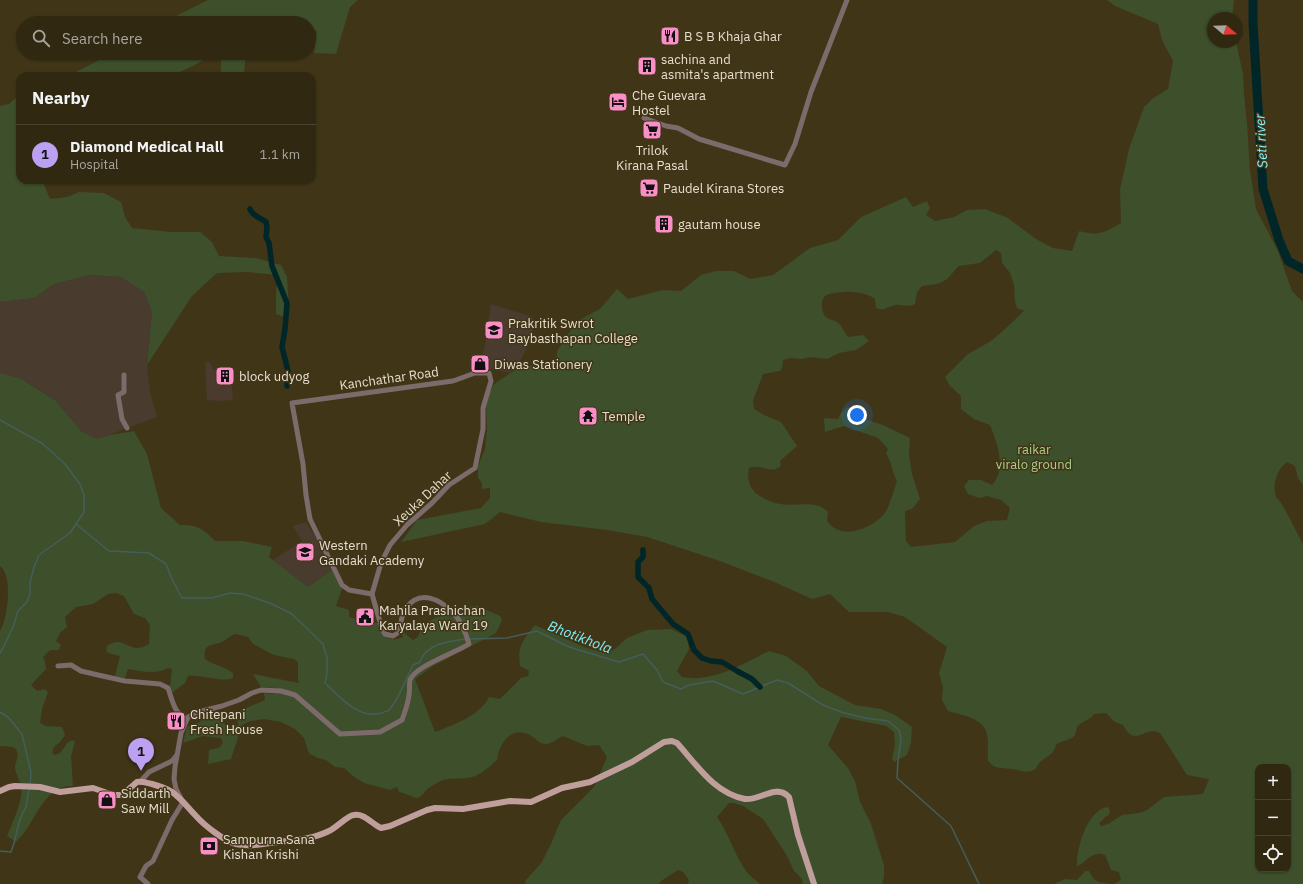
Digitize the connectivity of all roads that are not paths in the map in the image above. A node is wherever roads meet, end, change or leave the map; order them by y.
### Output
1 (847, 0) edge
2 (644, 118) dead end
3 (124, 375) dead end
4 (127, 428) dead end
5 (475, 468) joint
6 (372, 594) junction
7 (58, 666) dead end
8 (188, 719) junction
9 (177, 755) junction
10 (140, 782) junction
11 (0, 791) edge
12 (183, 802) junction
13 (148, 884) edge
14 (814, 884) edge

1 - 2 street
3 - 4 street
5 - 6 street, Xeuka Dahar
5 - 6 street, Kanchathar Road
6 - 8 street
7 - 8 street
8 - 9 street
9 - 10 street
9 - 12 street
10 - 11 main road
10 - 12 main road
12 - 13 street
12 - 14 main road

